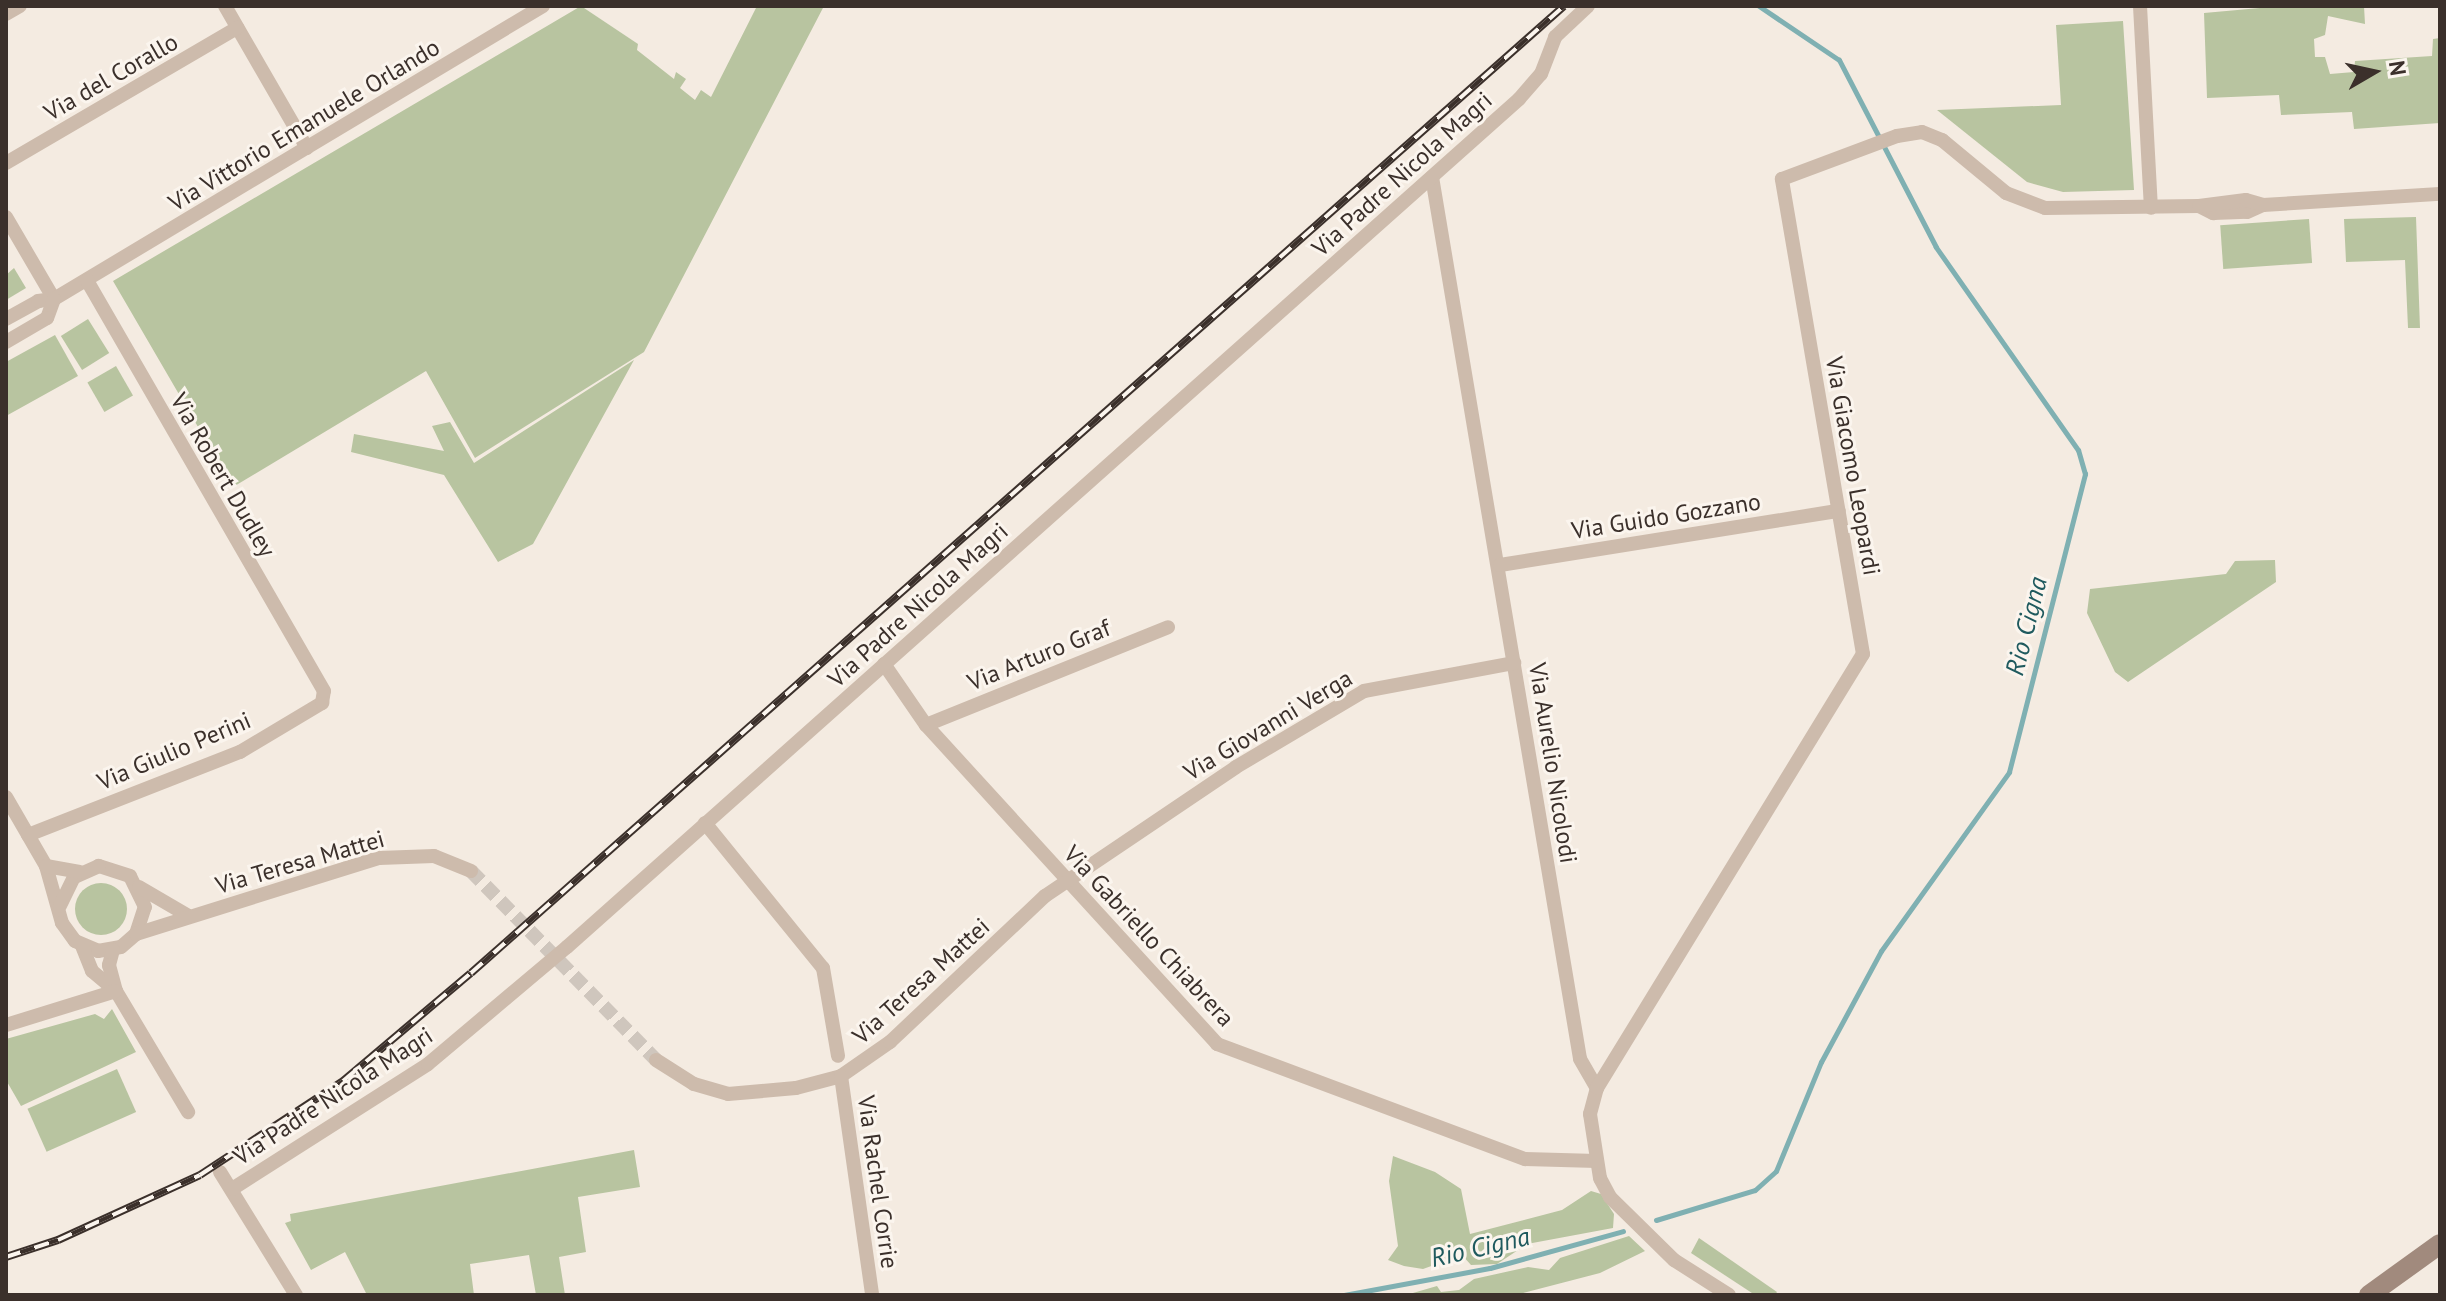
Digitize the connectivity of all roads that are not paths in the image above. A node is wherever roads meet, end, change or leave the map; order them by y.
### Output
1 (20, 6) edge
2 (225, 6) edge
3 (543, 6) edge
4 (1588, 6) edge
5 (2140, 6) edge
6 (6, 14) edge
7 (237, 28) junction
8 (307, 148) junction
9 (6, 163) edge
10 (1432, 177) junction
11 (2440, 194) edge
12 (2151, 208) junction
13 (6, 217) edge
14 (87, 280) junction
15 (54, 299) junction
16 (6, 319) edge
17 (6, 342) edge
18 (1839, 511) junction
19 (1500, 565) junction
20 (1168, 627) dead end
21 (1514, 663) junction
22 (884, 664) junction
23 (324, 691) joint
24 (926, 725) junction
25 (6, 797) edge
26 (10, 812) edge
27 (705, 823) junction
28 (28, 835) junction
29 (46, 866) junction
30 (471, 871) tunnel mouth
31 (79, 872) junction
32 (1068, 883) junction
33 (139, 887) junction
34 (60, 906) junction
35 (187, 915) junction
36 (136, 934) junction
37 (82, 946) junction
38 (113, 950) junction
39 (116, 991) junction
40 (6, 1025) edge
41 (838, 1056) dead end
42 (656, 1060) tunnel mouth
43 (841, 1076) junction
44 (1597, 1088) junction
45 (188, 1112) dead end
46 (1597, 1161) junction
47 (220, 1172) dead end
48 (232, 1189) junction
49 (2440, 1244) edge
50 (296, 1295) edge
51 (872, 1295) edge
52 (1729, 1295) edge
53 (2369, 1295) edge

1 - 6 street
2 - 7 street
3 - 8 street, Via Vittorio Emanuele Orlando
4 - 10 street, Via Padre Nicola Magri
5 - 12 street
7 - 8 street
7 - 9 street, Via del Corallo
8 - 14 street, Via Vittorio Emanuele Orlando
10 - 19 street, Via Aurelio Nicolodi
10 - 22 street, Via Padre Nicola Magri
11 - 12 street, Via Giacomo Leopardi
12 - 18 street, Via Giacomo Leopardi
13 - 15 street
14 - 15 street, Via Vittorio Emanuele Orlando
14 - 23 street, Via Robert Dudley
15 - 16 street
15 - 17 street
18 - 19 street, Via Guido Gozzano
18 - 44 street, Via Giacomo Leopardi
19 - 21 street, Via Aurelio Nicolodi
20 - 24 street, Via Arturo Graf
21 - 32 street, Via Giovanni Verga
21 - 44 street, Via Aurelio Nicolodi
22 - 24 street, Via Gabriello Chiabrera
22 - 27 street, Via Padre Nicola Magri
23 - 28 street, Via Giulio Perini
24 - 32 street, Via Gabriello Chiabrera
25 - 26 street
26 - 28 street
27 - 41 street
27 - 48 street, Via Padre Nicola Magri
28 - 29 street
29 - 31 street
29 - 34 street
30 - 35 street, Via Teresa Mattei
31 - 33 street
31 - 34 street
32 - 43 street, Via Teresa Mattei
32 - 46 street, Via Gabriello Chiabrera
33 - 35 street
33 - 36 street
34 - 37 street
35 - 36 street, Via Teresa Mattei
36 - 38 street
37 - 38 street
37 - 39 street
38 - 39 street
39 - 40 street
39 - 45 street
42 - 43 street, Via Teresa Mattei
43 - 51 street, Via Rachel Corrie
44 - 46 street
46 - 52 street
47 - 48 street
48 - 50 street
49 - 53 street

